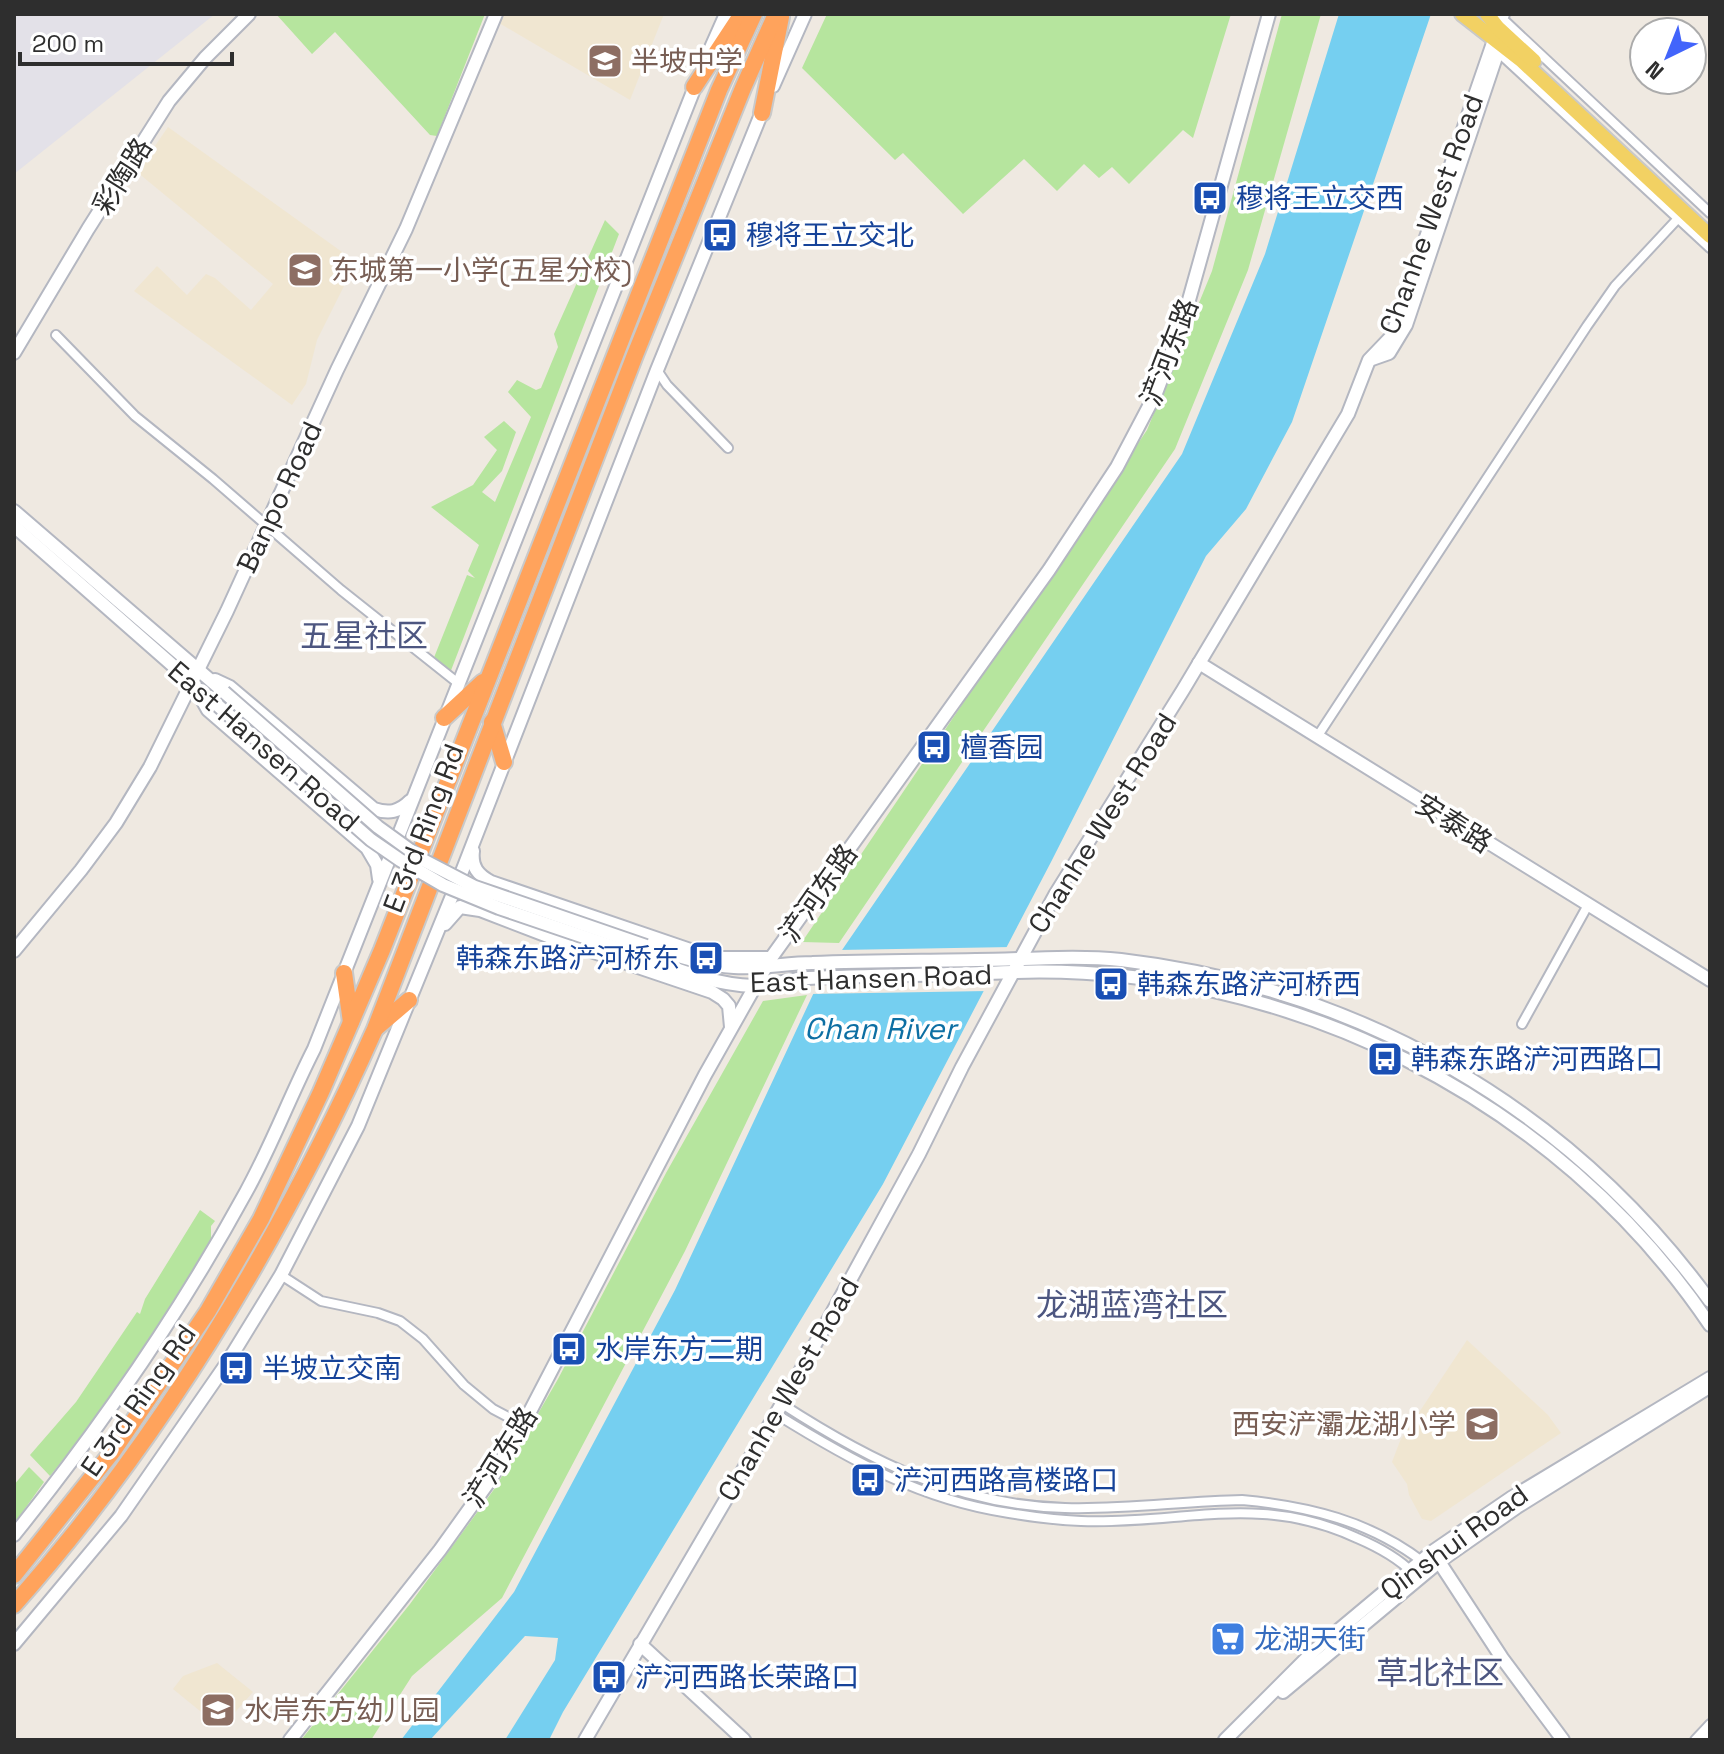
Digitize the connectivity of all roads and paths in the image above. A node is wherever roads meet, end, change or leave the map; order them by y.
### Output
1 (249, 14) edge
2 (496, 14) edge
3 (726, 14) edge
4 (742, 14) edge
5 (754, 14) edge
6 (779, 14) edge
7 (805, 14) edge
8 (1269, 14) edge
9 (1462, 14) edge
10 (1487, 14) edge
11 (1501, 31) edge
12 (694, 87) junction
13 (762, 113) junction
14 (1710, 213) edge
15 (1681, 216) junction
16 (1710, 224) edge
17 (1710, 236) edge
18 (1710, 248) edge
19 (56, 335) dead end
20 (14, 353) edge
21 (657, 370) junction
22 (728, 448) dead end
23 (14, 511) edge
24 (14, 526) edge
25 (265, 526) junction
26 (1199, 663) junction
27 (194, 677) junction
28 (487, 679) junction
29 (458, 683) junction
30 (444, 718) junction
31 (492, 722) junction
32 (1317, 737) junction
33 (504, 762) junction
34 (412, 798) junction
35 (476, 835) junction
36 (379, 883) junction
37 (1588, 905) junction
38 (434, 940) junction
39 (14, 951) edge
40 (645, 952) junction
41 (769, 962) junction
42 (1015, 966) junction
43 (681, 971) junction
44 (344, 973) junction
45 (663, 974) junction
46 (1710, 980) edge
47 (698, 986) junction
48 (755, 986) junction
49 (409, 1000) junction
50 (352, 1023) junction
51 (1522, 1024) dead end
52 (731, 1028) junction
53 (375, 1029) junction
54 (281, 1275) junction
55 (1692, 1300) junction
56 (1709, 1300) edge
57 (1710, 1325) edge
58 (1710, 1340) edge
59 (1710, 1364) edge
60 (1710, 1378) edge
61 (1710, 1387) edge
62 (1710, 1396) edge
63 (1675, 1404) junction
64 (779, 1409) junction
65 (523, 1425) junction
66 (14, 1535) edge
67 (1431, 1560) junction
68 (1414, 1574) junction
69 (14, 1575) edge
70 (14, 1605) edge
71 (14, 1644) edge
72 (640, 1644) junction
73 (1710, 1724) edge
74 (1710, 1735) edge
75 (290, 1740) edge
76 (585, 1740) edge
77 (744, 1740) edge
78 (1225, 1740) edge
79 (1236, 1740) edge
80 (1563, 1740) edge
81 (1695, 1740) edge
82 (1705, 1740) edge

1 - 20 main road, 彩陶路
2 - 25 main road, Banpo Road
3 - 12 main road
4 - 12 highway
5 - 28 highway, E 3rd Ring Rd
6 - 13 highway
6 - 31 highway, E 3rd Ring Rd
7 - 13 main road
8 - 41 main road, 浐河东路
9 - 11 main road
10 - 11 main road
11 - 14 street
11 - 15 main road
11 - 16 main road
11 - 26 main road, Chanhe West Road
12 - 29 main road
13 - 21 main road
15 - 17 main road
15 - 18 street
15 - 32 street
19 - 25 street
21 - 22 street
21 - 33 main road
23 - 27 main road, East Hansen Road
24 - 27 main road, East Hansen Road
25 - 27 main road, Banpo Road
25 - 29 street
26 - 32 main road, 安泰路
26 - 42 main road, Chanhe West Road
27 - 34 main road
27 - 36 main road
27 - 39 main road, Banpo Road
27 - 40 main road, East Hansen Road, bridge
27 - 40 main road, East Hansen Road, bridge
28 - 30 highway
28 - 50 highway, E 3rd Ring Rd
29 - 30 main road
30 - 34 main road
31 - 33 highway
31 - 53 highway, E 3rd Ring Rd
32 - 37 main road, 安泰路
33 - 35 main road
34 - 36 main road
35 - 38 main road
35 - 41 main road
36 - 44 main road
37 - 46 main road, 安泰路
37 - 51 street
38 - 45 main road
38 - 49 main road
40 - 41 main road, East Hansen Road
40 - 43 main road, East Hansen Road
41 - 42 main road, East Hansen Road
41 - 48 main road, 浐河东路
42 - 48 main road, East Hansen Road
42 - 55 main road, East Hansen Road
42 - 56 main road, East Hansen Road
42 - 64 main road, Chanhe West Road
43 - 45 main road
43 - 47 main road
43 - 48 main road, East Hansen Road
44 - 50 highway
44 - 66 main road
45 - 47 main road
47 - 52 main road
48 - 52 main road, 浐河东路
49 - 53 highway
49 - 54 main road
50 - 69 highway, E 3rd Ring Rd
52 - 65 main road, 浐河东路
53 - 70 highway, E 3rd Ring Rd
54 - 65 street
54 - 71 main road
55 - 57 main road, East Hansen Road
55 - 58 main road
59 - 63 main road
60 - 63 main road, Qinshui Road
61 - 63 main road, Qinshui Road
62 - 63 main road
63 - 67 main road, Qinshui Road
64 - 67 street
64 - 68 street
64 - 72 main road, Chanhe West Road
65 - 75 main road, 浐河东路
67 - 68 main road, Qinshui Road
67 - 80 main road
68 - 78 main road, Qinshui Road
68 - 79 main road, Qinshui Road
72 - 76 main road, Chanhe West Road
72 - 77 main road
73 - 81 street
74 - 82 street

